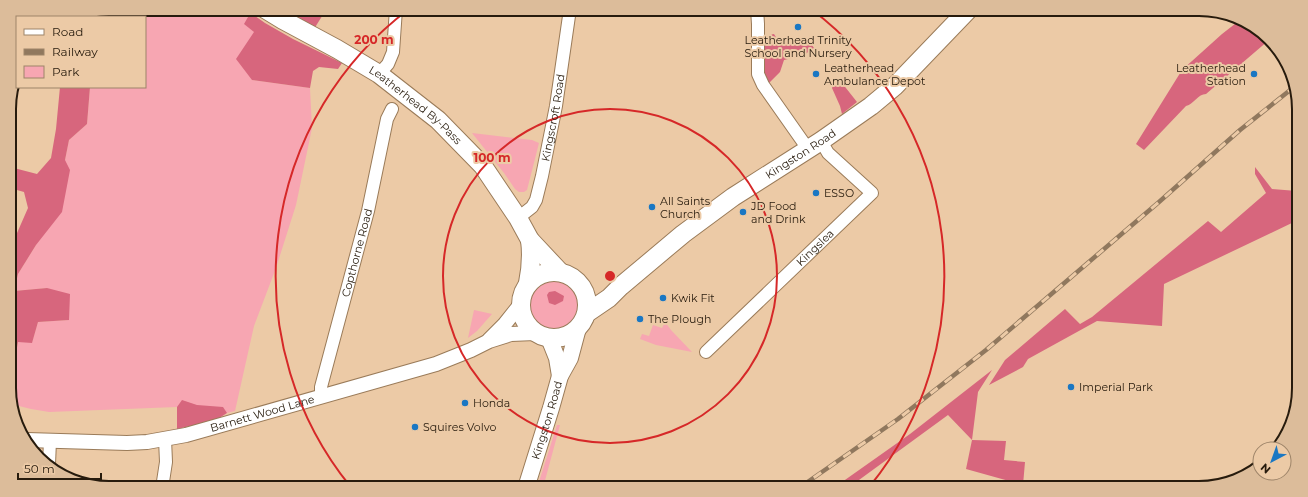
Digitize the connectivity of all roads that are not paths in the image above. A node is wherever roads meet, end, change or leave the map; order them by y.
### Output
1 (276, 16) edge
2 (396, 16) edge
3 (569, 16) edge
4 (757, 16) edge
5 (962, 16) edge
6 (380, 74) junction
7 (392, 109) dead end
8 (814, 145) junction
9 (518, 218) junction
10 (530, 240) junction
11 (560, 272) junction
12 (578, 282) junction
13 (528, 283) junction
14 (621, 286) junction
15 (520, 305) junction
16 (582, 320) junction
17 (542, 336) junction
18 (489, 341) junction
19 (706, 352) dead end
20 (560, 376) junction
21 (321, 397) junction
22 (165, 439) junction
23 (32, 440) edge
24 (50, 441) junction
25 (49, 459) edge
26 (163, 481) edge
27 (528, 481) edge

1 - 6 main road, Leatherhead By-Pass
2 - 6 street
3 - 9 street, Kingscroft Road
4 - 8 street
5 - 8 main road, Kingston Road
6 - 9 main road, Leatherhead By-Pass
7 - 21 street, Copthorne Road
8 - 14 main road, Kingston Road
8 - 19 street, Kingslea
9 - 10 main road, Leatherhead By-Pass
10 - 11 main road
10 - 13 main road
11 - 12 main road
11 - 13 main road
12 - 14 main road
12 - 16 main road
13 - 15 main road
14 - 16 main road, Kingston Road
15 - 17 main road
15 - 18 street, Barnett Wood Lane
16 - 17 main road
16 - 20 main road, Kingston Road
17 - 18 street, Barnett Wood Lane
17 - 20 main road, Kingston Road
18 - 21 street, Barnett Wood Lane
20 - 27 main road, Kingston Road
21 - 22 street, Barnett Wood Lane
22 - 24 street, Barnett Wood Lane
22 - 26 street
23 - 24 street, Barnett Wood Lane
24 - 25 street

